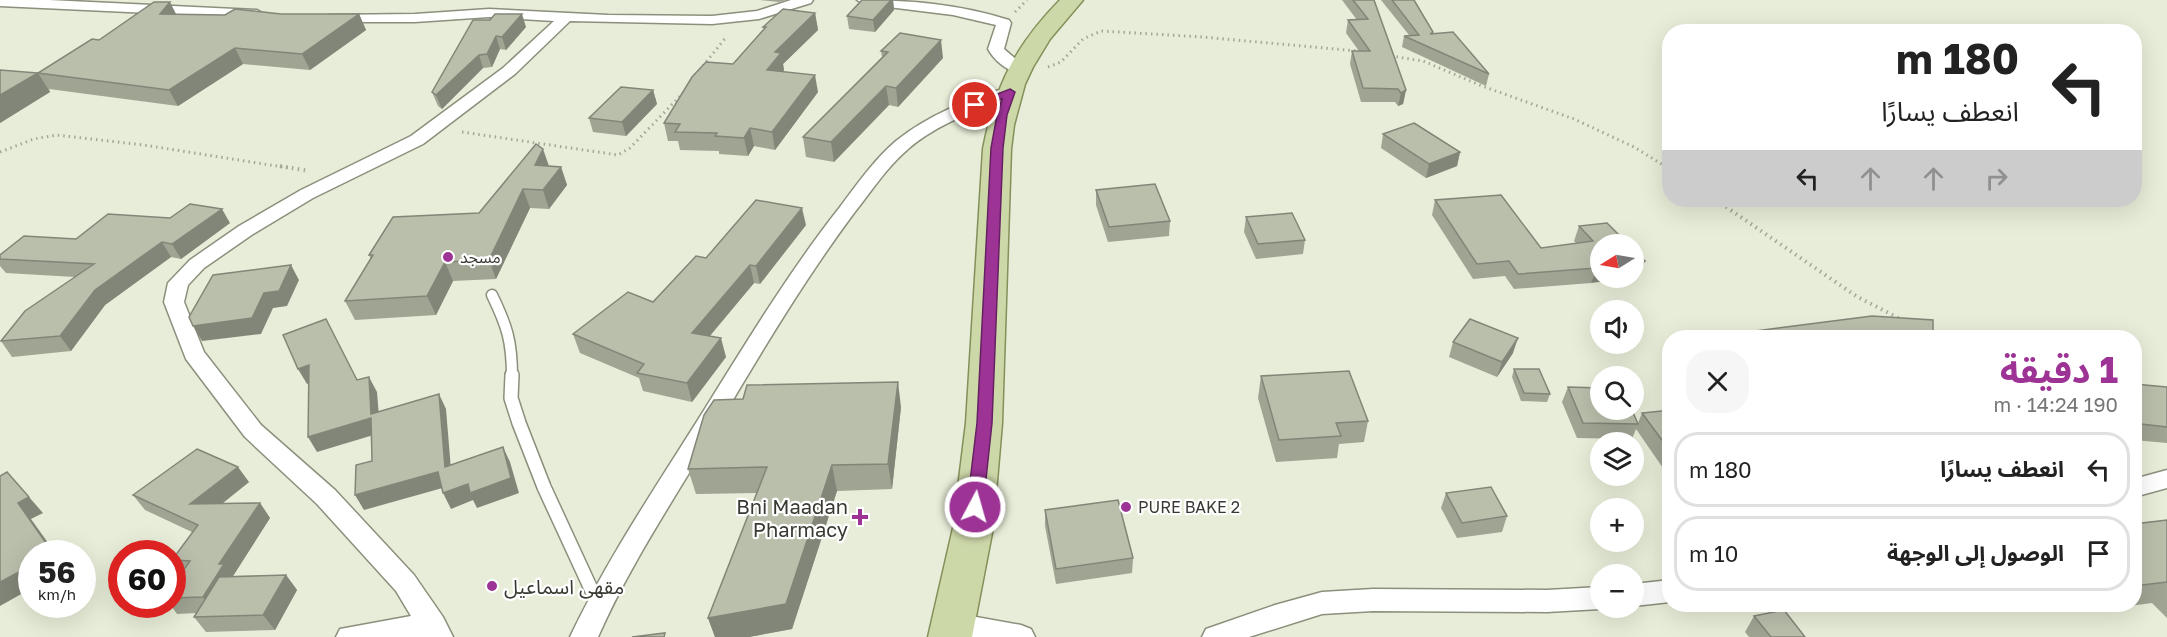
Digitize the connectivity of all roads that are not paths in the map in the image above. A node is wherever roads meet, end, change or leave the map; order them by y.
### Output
1 (806, 0) edge
2 (864, 0) edge
3 (1072, 0) edge
4 (0, 2) edge
5 (267, 15) edge
6 (567, 16) junction
7 (315, 18) edge
8 (1014, 80) junction
9 (492, 295) dead end
10 (2167, 479) edge
11 (2142, 486) edge
12 (1662, 592) edge
13 (1644, 594) edge
14 (1590, 599) edge
15 (598, 605) junction
16 (436, 631) edge
17 (952, 631) edge
18 (350, 637) edge
19 (584, 637) edge
20 (1021, 637) edge
21 (1216, 637) edge

1 - 6 street
2 - 8 street
3 - 8 main road
4 - 5 street
6 - 7 street
6 - 16 street
8 - 15 street
8 - 17 main road
9 - 15 lane
10 - 11 street
12 - 13 street
14 - 21 street
15 - 19 street
16 - 18 street
17 - 20 street

